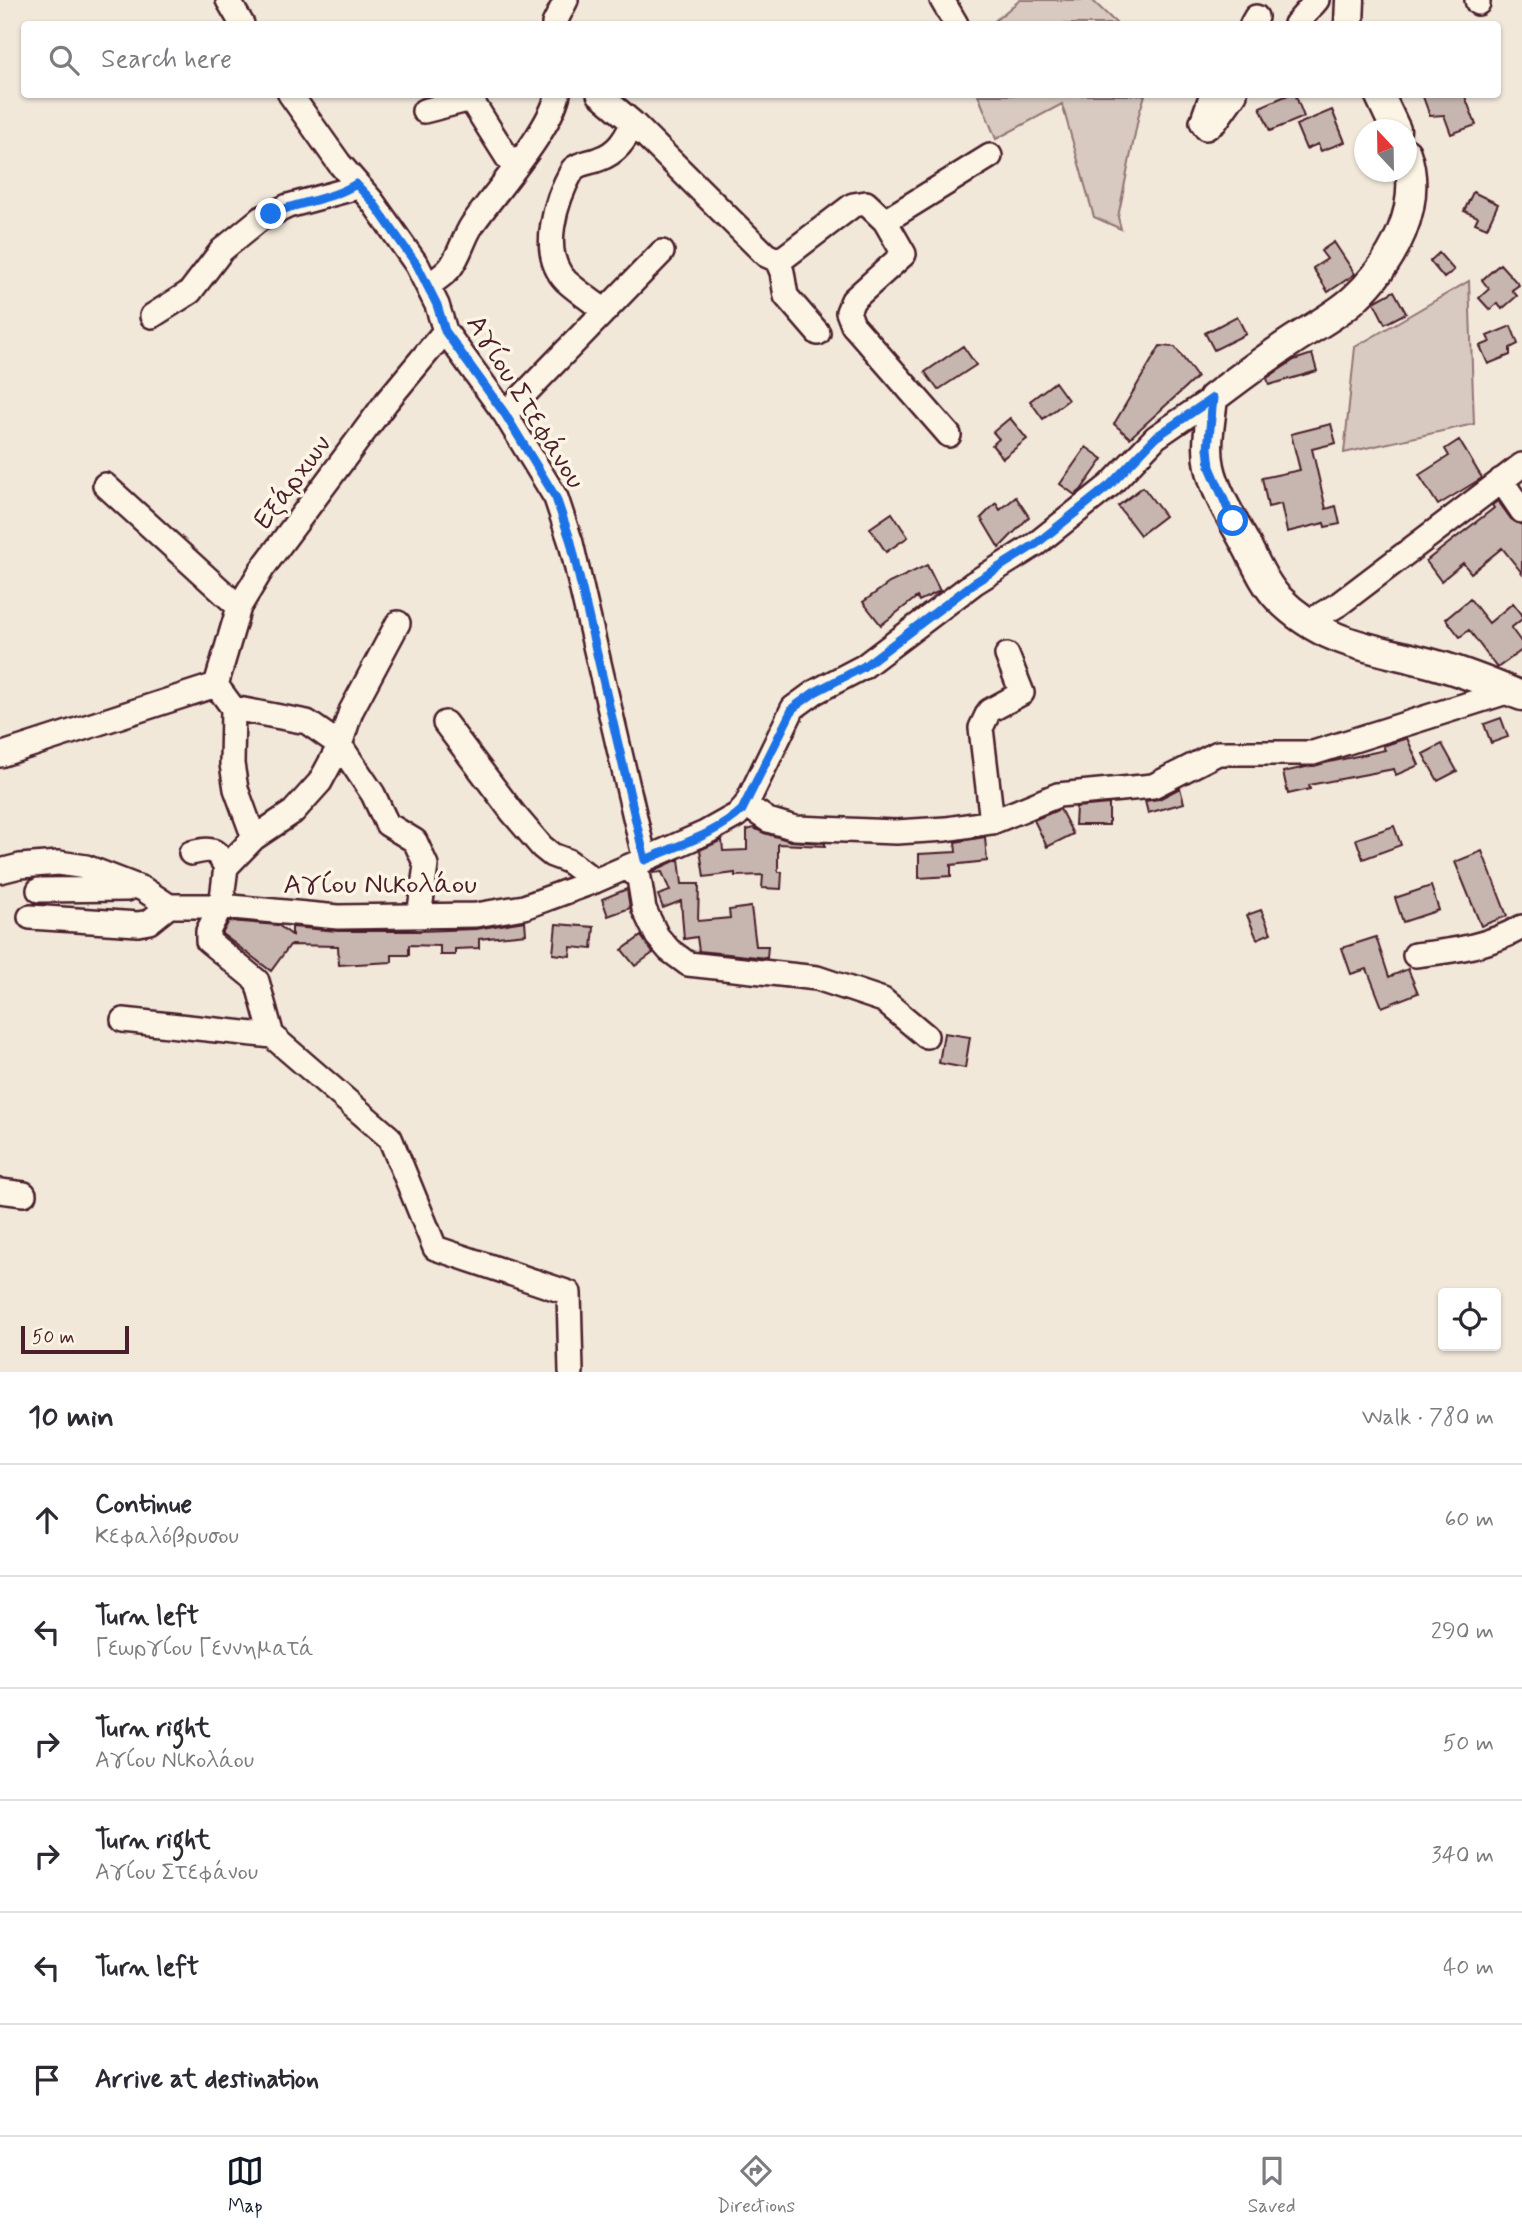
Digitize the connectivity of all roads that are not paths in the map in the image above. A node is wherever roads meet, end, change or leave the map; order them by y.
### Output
1 (228, 0) edge
2 (566, 0) edge
3 (942, 0) edge
4 (1317, 0) edge
5 (1350, 0) edge
6 (240, 21) edge
7 (556, 21) edge
8 (954, 21) edge
9 (1299, 21) edge
10 (1349, 21) edge
11 (293, 98) edge
12 (557, 98) edge
13 (603, 98) edge
14 (1211, 98) edge
15 (1233, 98) edge
16 (1381, 98) edge
17 (424, 111) dead end
18 (1391, 119) edge
19 (633, 123) junction
20 (990, 156) dead end
21 (514, 167) junction
22 (1412, 182) edge
23 (356, 184) junction
24 (885, 221) junction
25 (662, 252) dead end
26 (777, 260) junction
27 (429, 285) junction
28 (605, 311) junction
29 (152, 316) dead end
30 (445, 331) junction
31 (818, 333) dead end
32 (1213, 398) junction
33 (505, 414) junction
34 (949, 435) dead end
35 (1522, 465) edge
36 (1501, 480) junction
37 (105, 485) dead end
38 (1522, 511) edge
39 (239, 607) junction
40 (398, 622) dead end
41 (1307, 623) junction
42 (1007, 655) dead end
43 (216, 685) junction
44 (1516, 694) edge
45 (233, 708) junction
46 (445, 723) dead end
47 (340, 745) junction
48 (0, 755) edge
49 (746, 805) junction
50 (992, 822) junction
51 (254, 838) junction
52 (191, 853) dead end
53 (636, 864) junction
54 (226, 867) junction
55 (0, 871) edge
56 (595, 881) junction
57 (143, 889) junction
58 (40, 890) dead end
59 (169, 906) junction
60 (220, 906) junction
61 (30, 917) dead end
62 (419, 917) junction
63 (1522, 927) edge
64 (1415, 955) dead end
65 (123, 1020) dead end
66 (272, 1036) junction
67 (926, 1036) dead end
68 (0, 1191) edge
69 (24, 1194) dead end
70 (571, 1372) edge

1 - 6 street
2 - 7 street
3 - 8 street
4 - 9 street
5 - 10 main road
11 - 23 street, Αγίου Στεφάνου
12 - 21 street
13 - 19 street
14 - 15 street
16 - 18 main road
17 - 21 street
19 - 26 street
19 - 28 street
20 - 24 street
21 - 27 street
22 - 32 main road
23 - 27 street, Αγίου Στεφάνου
23 - 29 street
24 - 26 street
24 - 34 street
25 - 28 street
26 - 31 street
27 - 30 street, Αγίου Στεφάνου
28 - 33 street
30 - 33 street, Αγίου Στεφάνου
30 - 39 street, Εξάρχων
32 - 41 main road
32 - 49 street
33 - 53 street, Αγίου Στεφάνου
35 - 36 street
36 - 38 street
36 - 41 street
37 - 39 street
39 - 43 street, Εξάρχων
40 - 47 street
41 - 44 main road
42 - 50 street
43 - 45 street
43 - 48 street
44 - 50 street
45 - 47 street
45 - 51 street
46 - 56 street
47 - 51 street
47 - 62 street
49 - 50 street
49 - 53 street, Αγίου Νικολάου
51 - 54 street
52 - 54 street
53 - 56 street, Αγίου Νικολάου
53 - 67 street, Αγίου Στεφάνου
54 - 60 street
55 - 57 street
56 - 62 street, Αγίου Νικολάου
57 - 58 street
57 - 59 street
59 - 60 street, Αγίου Νικολάου
59 - 61 street
60 - 62 street, Αγίου Νικολάου
60 - 66 street
63 - 64 street
65 - 66 street
66 - 70 street
68 - 69 street

